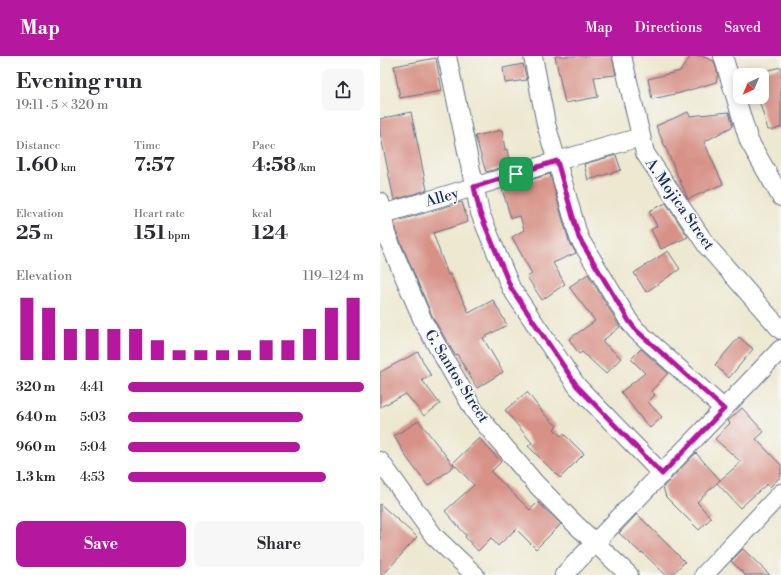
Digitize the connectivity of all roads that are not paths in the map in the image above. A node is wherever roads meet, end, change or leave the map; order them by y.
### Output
1 (447, 56) edge
2 (533, 56) edge
3 (622, 56) edge
4 (723, 56) edge
5 (641, 137) junction
6 (557, 161) junction
7 (474, 187) junction
8 (781, 197) edge
9 (381, 210) edge
10 (781, 330) edge
11 (781, 349) edge
12 (724, 409) junction
13 (380, 461) edge
14 (662, 474) junction
15 (781, 493) edge
16 (595, 542) junction
17 (475, 575) edge
18 (564, 575) edge
19 (629, 575) edge
20 (704, 575) edge

1 - 7 street
2 - 6 street
3 - 5 street, A. Mojica Street
4 - 8 street
5 - 6 street, Alley
5 - 10 street, A. Mojica Street
6 - 7 street, Alley
6 - 12 street
7 - 9 street, Alley
7 - 14 street
9 - 16 street, G. Santos Street
11 - 12 street
12 - 14 street
13 - 17 street
14 - 16 street
15 - 20 street
16 - 18 street
16 - 19 street, G. Santos Street

